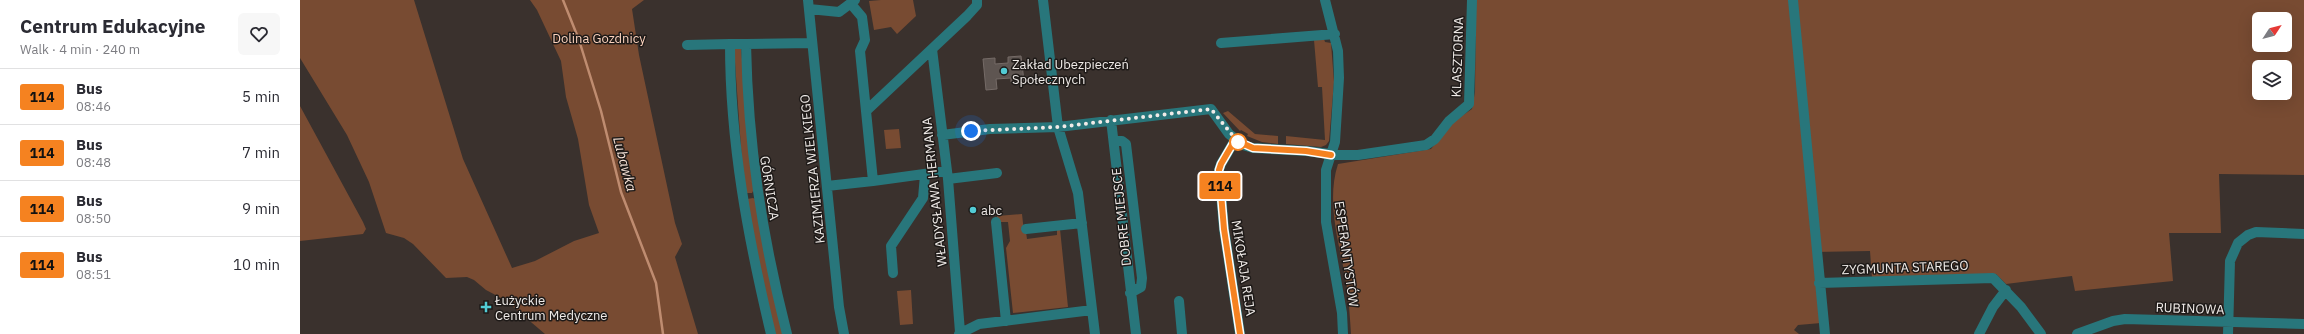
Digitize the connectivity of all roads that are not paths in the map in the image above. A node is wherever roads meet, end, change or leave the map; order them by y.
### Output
1 (977, 0) edge
2 (1043, 0) edge
3 (1325, 0) edge
4 (1472, 0) edge
5 (1793, 0) edge
6 (853, 2) edge
7 (809, 5) edge
8 (1335, 34) junction
9 (812, 43) junction
10 (1221, 43) dead end
11 (730, 44) junction
12 (746, 44) junction
13 (687, 45) dead end
14 (932, 49) junction
15 (866, 111) junction
16 (1111, 120) junction
17 (1058, 127) junction
18 (942, 135) junction
19 (1235, 140) junction
20 (1331, 155) junction
21 (997, 173) dead end
22 (925, 174) junction
23 (947, 175) junction
24 (873, 182) junction
25 (827, 186) junction
26 (757, 195) junction
27 (742, 197) junction
28 (996, 222) dead end
29 (1082, 223) junction
30 (1026, 229) dead end
31 (2304, 234) edge
32 (893, 273) dead end
33 (1819, 283) junction
34 (2006, 290) junction
35 (1179, 301) dead end
36 (1092, 310) junction
37 (1006, 321) junction
38 (2228, 322) junction
39 (2304, 324) edge
40 (960, 333) edge
41 (771, 334) edge
42 (787, 334) edge
43 (844, 334) edge
44 (1095, 334) edge
45 (1136, 334) edge
46 (1182, 334) edge
47 (1240, 334) edge
48 (1343, 334) edge
49 (1825, 334) edge
50 (1979, 334) edge
51 (2041, 334) edge
52 (2077, 334) edge
53 (2228, 334) edge

1 - 14 street
2 - 17 street
3 - 8 street
4 - 20 street, KLASZTORNA
5 - 33 street
6 - 7 street
6 - 15 street
7 - 9 street, KAZIMIERZA WIELKIEGO
8 - 10 street
8 - 20 street, ESPERANTYSTÓW
9 - 12 street
9 - 25 street, KAZIMIERZA WIELKIEGO
11 - 12 street
11 - 13 street
11 - 27 street
12 - 26 street, GÓRNICZA
14 - 15 street
14 - 18 street, WŁADYSŁAWA HERMANA
15 - 24 street
16 - 17 street
16 - 19 street
16 - 45 street, DOBRE MIEJSCE
17 - 18 street
17 - 29 street
18 - 23 street, WŁADYSŁAWA HERMANA
19 - 20 street
19 - 47 street, MIKOŁAJA REJA
20 - 48 street, ESPERANTYSTÓW
21 - 23 street
22 - 23 street
22 - 24 street
22 - 32 street
23 - 40 street, WŁADYSŁAWA HERMANA
24 - 25 street
25 - 43 street, KAZIMIERZA WIELKIEGO
26 - 27 street
26 - 42 street, GÓRNICZA
27 - 41 street
28 - 37 street
29 - 30 street
29 - 36 street
31 - 38 street
33 - 34 street, ZYGMUNTA STAREGO
33 - 49 street
34 - 50 street
34 - 51 street
35 - 46 street
36 - 37 street
36 - 44 street
37 - 40 street
38 - 39 street, RUBINOWA
38 - 52 street, RUBINOWA
38 - 53 street

